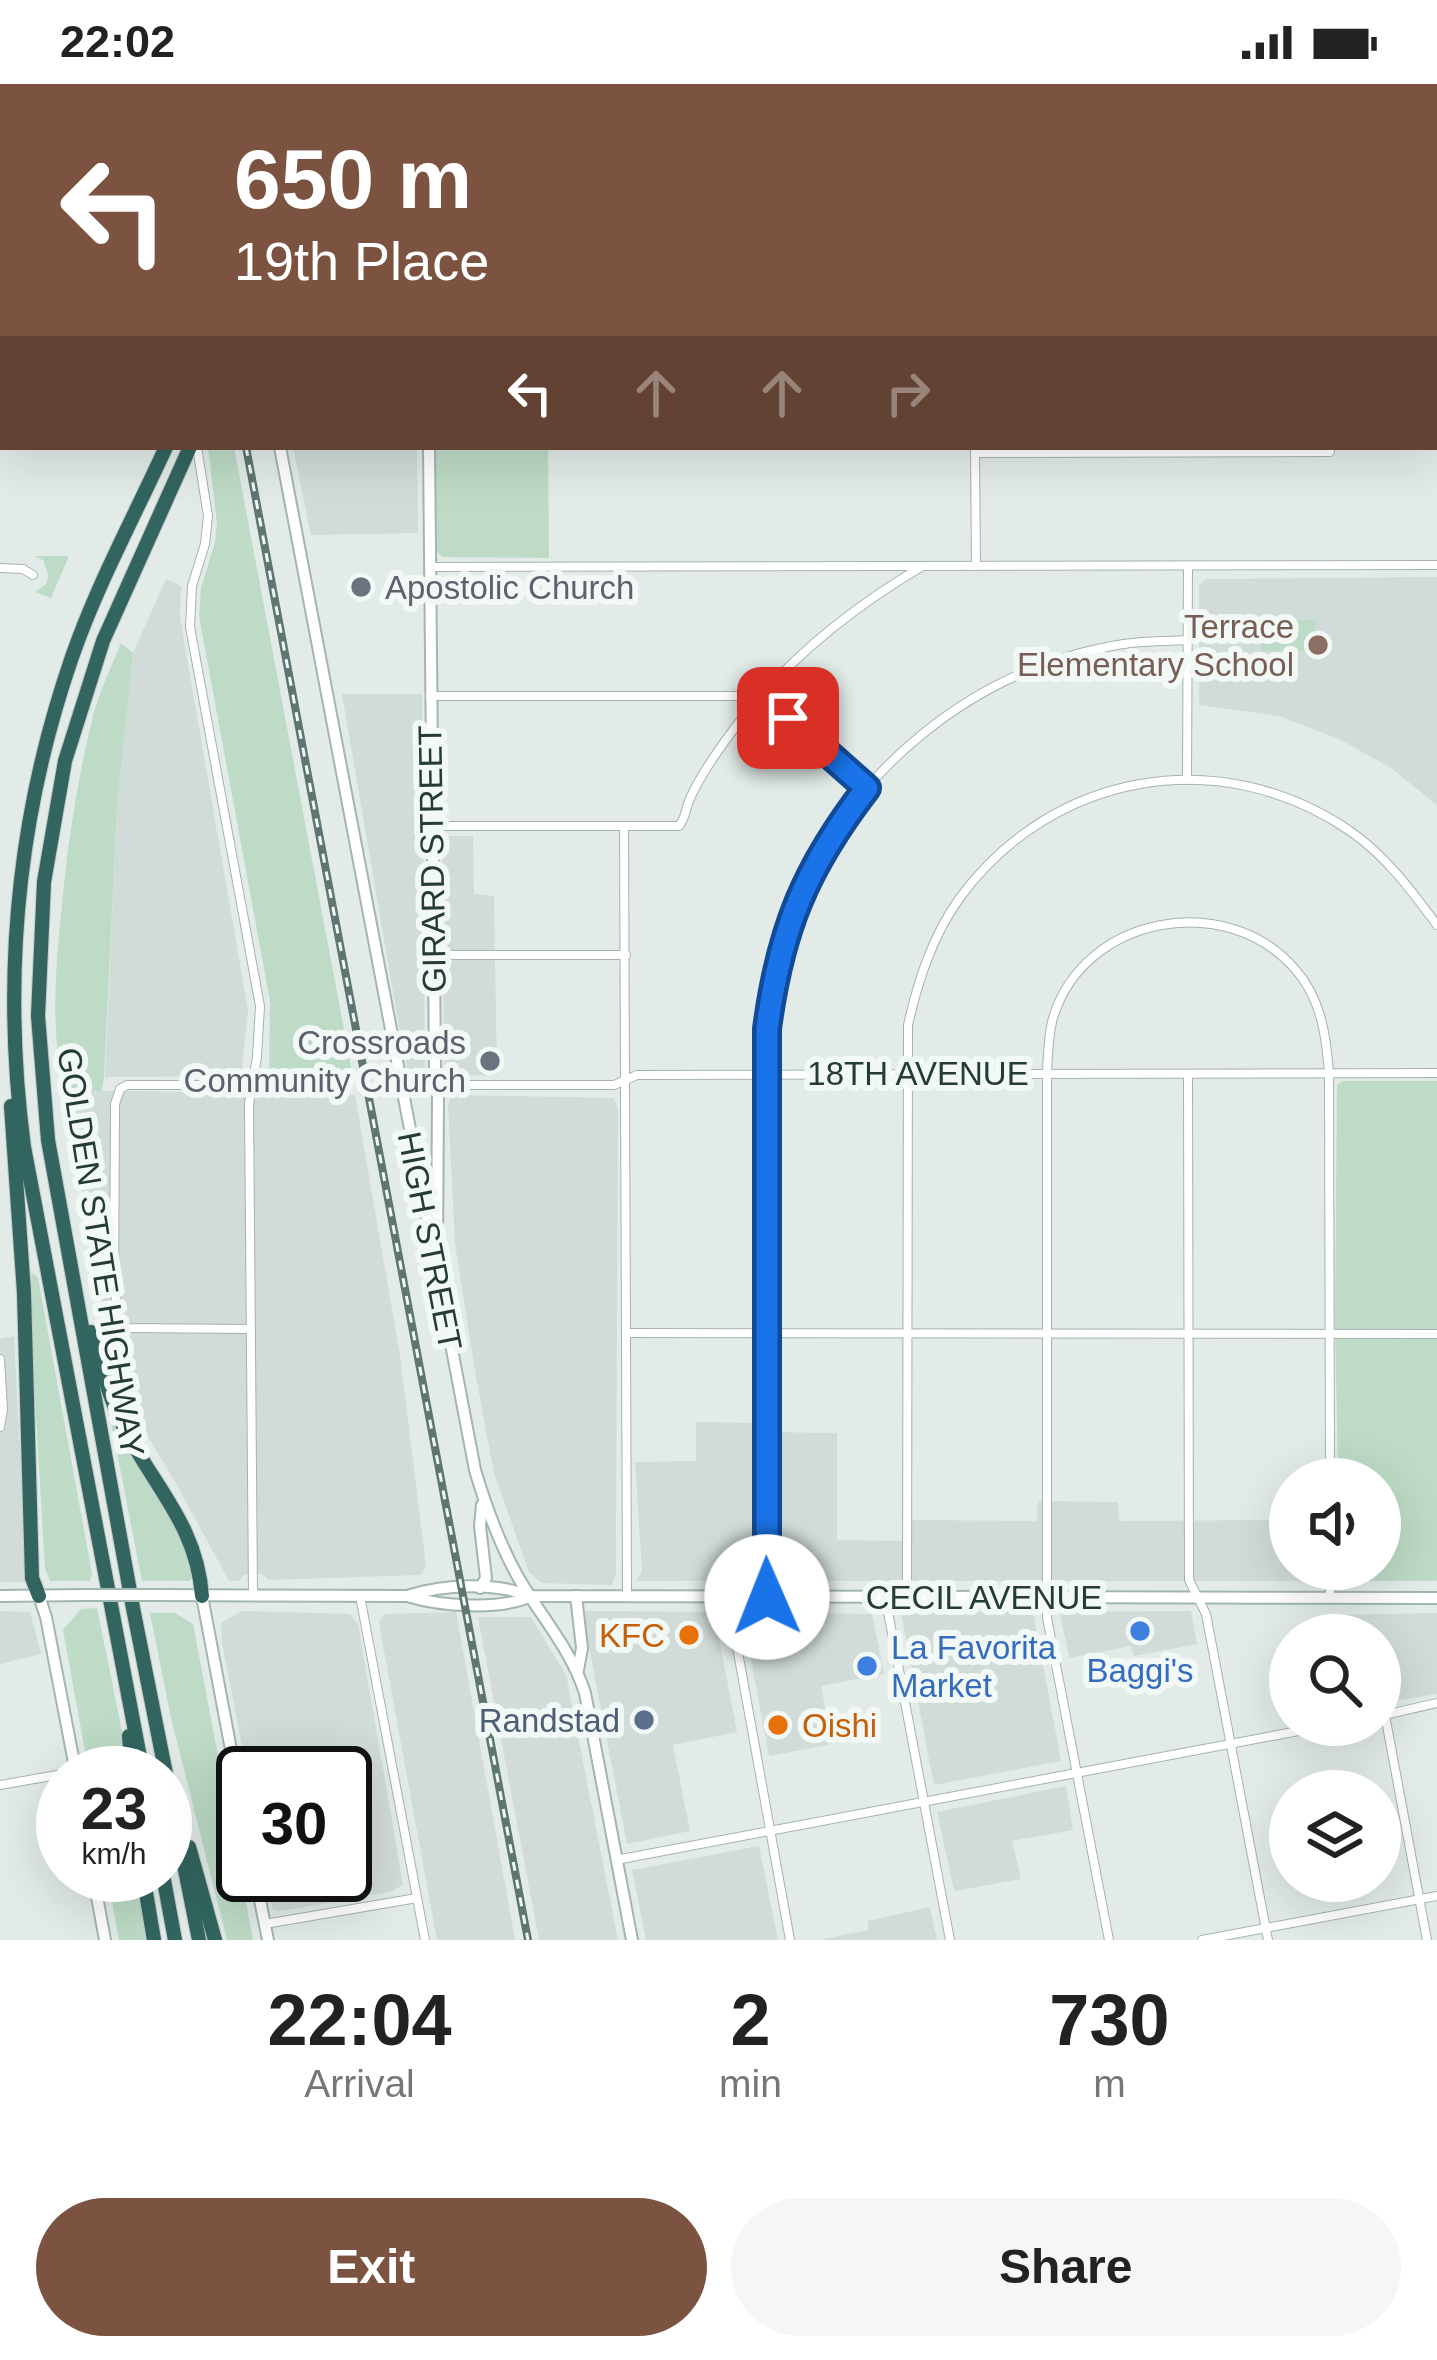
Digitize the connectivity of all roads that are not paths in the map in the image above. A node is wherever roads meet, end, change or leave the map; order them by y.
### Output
1 (165, 450) edge
2 (191, 450) edge
3 (194, 450) edge
4 (281, 450) edge
5 (429, 450) edge
6 (975, 450) edge
7 (1086, 450) edge
8 (1330, 452) dead end
9 (1437, 565) edge
10 (976, 566) junction
11 (1188, 566) junction
12 (429, 567) junction
13 (922, 567) junction
14 (0, 568) edge
15 (33, 575) dead end
16 (1189, 640) junction
17 (430, 696) junction
18 (762, 696) junction
19 (1187, 780) junction
20 (867, 788) junction
21 (432, 826) junction
22 (624, 826) junction
23 (1437, 925) edge
24 (626, 955) junction
25 (433, 956) junction
26 (14, 1035) junction
27 (766, 1073) junction
28 (906, 1073) junction
29 (1047, 1073) junction
30 (1188, 1073) junction
31 (1328, 1073) junction
32 (1437, 1073) edge
33 (626, 1080) junction
34 (250, 1085) junction
35 (400, 1085) junction
36 (436, 1085) junction
37 (69, 1255) junction
38 (436, 1270) junction
39 (251, 1329) junction
40 (626, 1333) junction
41 (769, 1333) junction
42 (907, 1333) junction
43 (1048, 1333) junction
44 (1188, 1334) junction
45 (1329, 1334) junction
46 (1437, 1334) edge
47 (0, 1359) edge
48 (0, 1427) edge
49 (1330, 1458) edge
50 (483, 1496) junction
51 (480, 1588) junction
52 (1330, 1590) edge
53 (0, 1596) edge
54 (39, 1596) junction
55 (202, 1596) junction
56 (253, 1596) junction
57 (360, 1596) junction
58 (407, 1596) junction
59 (531, 1596) junction
60 (576, 1596) junction
61 (627, 1596) junction
62 (728, 1597) junction
63 (767, 1597) junction
64 (887, 1597) junction
65 (907, 1597) junction
66 (1048, 1597) junction
67 (1198, 1597) junction
68 (1330, 1598) junction
69 (1437, 1598) edge
70 (578, 1670) junction
71 (127, 1689) junction
72 (1437, 1702) edge
73 (1401, 1711) edge
74 (1269, 1737) edge
75 (1230, 1744) junction
76 (66, 1746) edge
77 (130, 1746) edge
78 (138, 1746) edge
79 (161, 1746) edge
80 (230, 1746) edge
81 (1389, 1746) edge
82 (1076, 1772) junction
83 (36, 1778) edge
84 (0, 1784) edge
85 (923, 1802) junction
86 (770, 1830) junction
87 (192, 1856) edge
88 (616, 1860) junction
89 (1437, 1896) edge
90 (417, 1898) junction
91 (1419, 1899) junction
92 (98, 1902) edge
93 (148, 1902) edge
94 (168, 1902) edge
95 (192, 1902) edge
96 (261, 1902) edge
97 (265, 1924) junction
98 (1265, 1928) junction
99 (105, 1940) edge
100 (154, 1940) edge
101 (175, 1940) edge
102 (199, 1940) edge
103 (215, 1940) edge
104 (268, 1940) edge
105 (425, 1940) edge
106 (632, 1940) edge
107 (790, 1940) edge
108 (950, 1940) edge
109 (1109, 1940) edge
110 (1202, 1940) edge
111 (1268, 1940) edge
112 (1427, 1940) edge

1 - 26 highway, GOLDEN STATE HIGHWAY
2 - 37 highway, GOLDEN STATE HIGHWAY
3 - 34 street
4 - 35 main road, HIGH STREET
5 - 12 main road, GIRARD STREET
6 - 7 street
6 - 10 street
7 - 8 street
9 - 11 street
10 - 11 street
10 - 13 street
11 - 16 street
12 - 13 street
12 - 17 main road, GIRARD STREET
13 - 18 street
14 - 15 street
16 - 19 street
16 - 20 street
17 - 18 street
17 - 21 main road, GIRARD STREET
18 - 20 street
18 - 22 street
19 - 23 street
19 - 28 street
20 - 27 street
21 - 22 street
21 - 25 main road, GIRARD STREET
22 - 24 street
24 - 25 street
24 - 33 street
25 - 36 main road, GIRARD STREET
26 - 54 highway
26 - 71 highway, GOLDEN STATE HIGHWAY
27 - 28 street, 18TH AVENUE
27 - 33 street, 18TH AVENUE
27 - 41 street
28 - 29 street, 18TH AVENUE
28 - 42 street
29 - 30 street, 18TH AVENUE
29 - 31 street
29 - 43 street
30 - 31 street, 18TH AVENUE
30 - 44 street
31 - 32 street, 18TH AVENUE
31 - 45 street
33 - 36 street, 18TH AVENUE
33 - 40 street
34 - 39 street
34 - 39 street
35 - 36 main road, 18TH AVENUE
35 - 38 main road, HIGH STREET
36 - 38 main road, GIRARD STREET
37 - 55 highway
37 - 79 highway, GOLDEN STATE HIGHWAY
38 - 50 main road, HIGH STREET
39 - 56 street
40 - 41 street
40 - 61 street
41 - 42 street
41 - 63 street
42 - 43 street
42 - 65 street
43 - 44 street
43 - 66 street
44 - 45 street
44 - 67 street
45 - 46 street
45 - 49 street
47 - 48 street
50 - 51 main road
50 - 59 main road, HIGH STREET
51 - 58 main road, CECIL AVENUE
51 - 59 main road, CECIL AVENUE
52 - 68 street
53 - 54 main road, CECIL AVENUE
54 - 55 main road, CECIL AVENUE, bridge
54 - 76 main road
55 - 56 main road, CECIL AVENUE
55 - 80 main road
56 - 57 main road, CECIL AVENUE
57 - 58 main road, CECIL AVENUE
57 - 90 street
58 - 59 main road, CECIL AVENUE
59 - 60 main road, CECIL AVENUE
59 - 70 main road, HIGH STREET
60 - 61 main road, CECIL AVENUE
60 - 70 main road
61 - 62 main road, CECIL AVENUE
62 - 63 main road, CECIL AVENUE
62 - 86 street
63 - 64 main road, CECIL AVENUE
64 - 65 main road, CECIL AVENUE
64 - 85 street
65 - 66 main road, CECIL AVENUE
66 - 67 main road, CECIL AVENUE
66 - 82 street
67 - 68 main road, CECIL AVENUE
67 - 75 street
68 - 69 main road, CECIL AVENUE
70 - 88 main road, HIGH STREET
71 - 77 highway
71 - 78 highway, GOLDEN STATE HIGHWAY
72 - 73 street
74 - 75 street
75 - 82 street
75 - 98 street
81 - 91 street
82 - 85 street
82 - 109 street
83 - 84 street
85 - 86 street
85 - 108 street
86 - 88 street
86 - 107 street
87 - 103 highway
88 - 106 main road, HIGH STREET
89 - 91 street
90 - 97 street
90 - 105 street
91 - 98 street
91 - 112 street
92 - 99 main road
93 - 100 highway
94 - 101 highway
95 - 102 highway, GOLDEN STATE HIGHWAY
96 - 97 main road
97 - 104 main road
98 - 110 street
98 - 111 street

